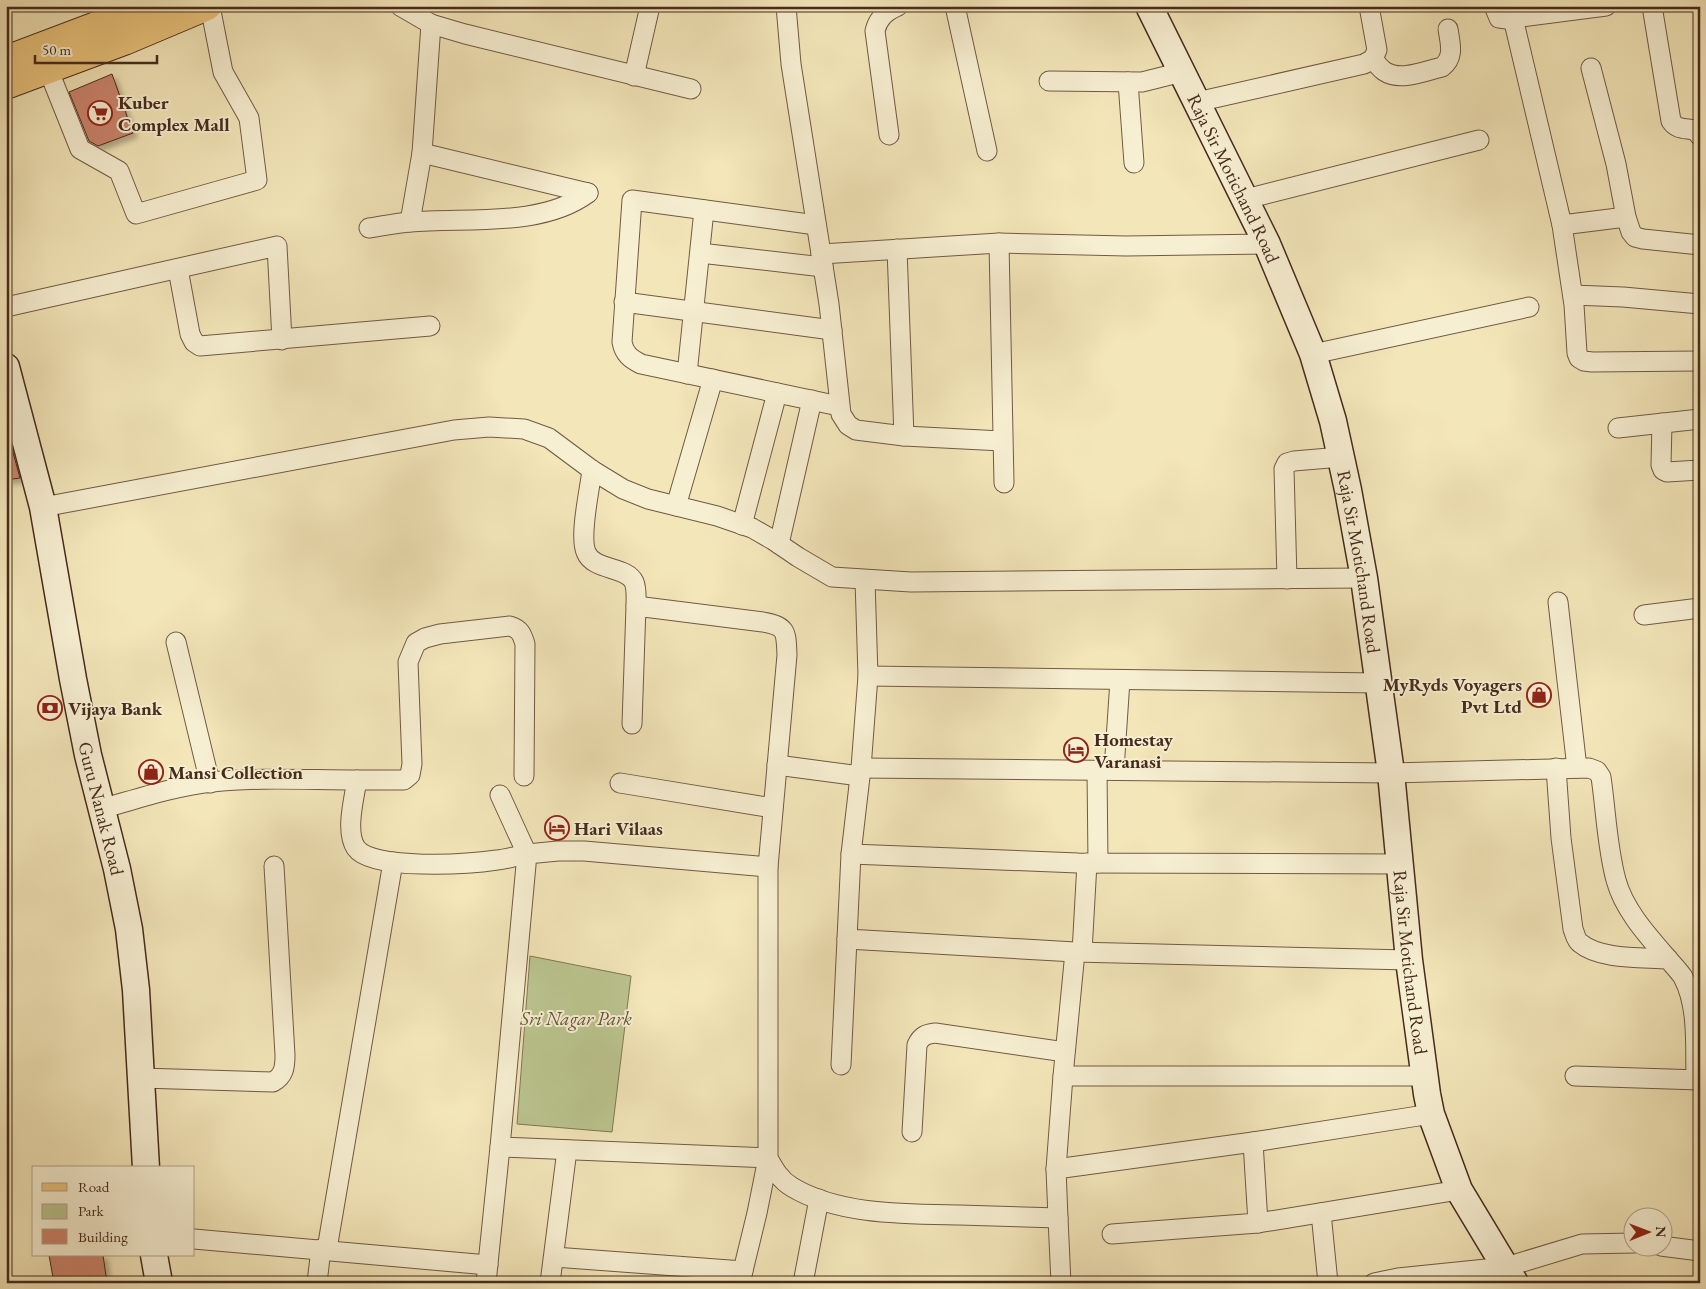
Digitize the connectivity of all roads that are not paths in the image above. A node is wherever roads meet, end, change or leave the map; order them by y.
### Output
1 (149, 6) edge
2 (208, 6) edge
3 (400, 6) edge
4 (650, 6) edge
5 (786, 6) edge
6 (898, 6) edge
7 (955, 6) edge
8 (1149, 6) edge
9 (1369, 6) edge
10 (1494, 6) edge
11 (1606, 6) edge
12 (1652, 6) edge
13 (116, 13) edge
14 (1513, 18) junction
15 (431, 24) junction
16 (1448, 28) dead end
17 (1373, 59) junction
18 (6, 60) edge
19 (1591, 68) dead end
20 (48, 69) junction
21 (1182, 72) junction
22 (634, 76) junction
23 (1049, 81) dead end
24 (1128, 82) junction
25 (6, 85) edge
26 (691, 89) dead end
27 (1197, 102) junction
28 (889, 135) dead end
29 (1700, 136) edge
30 (1479, 140) dead end
31 (987, 151) dead end
32 (422, 153) junction
33 (1134, 163) dead end
34 (1246, 199) junction
35 (704, 210) junction
36 (1626, 217) junction
37 (410, 222) junction
38 (816, 225) junction
39 (1562, 226) junction
40 (369, 228) dead end
41 (999, 243) junction
42 (1268, 244) junction
43 (1700, 245) edge
44 (897, 249) junction
45 (700, 253) junction
46 (822, 261) junction
47 (178, 269) junction
48 (1573, 295) junction
49 (624, 302) junction
50 (1700, 304) edge
51 (6, 307) edge
52 (1529, 307) dead end
53 (692, 311) junction
54 (430, 326) dead end
55 (832, 330) junction
56 (282, 340) junction
57 (1313, 354) junction
58 (1700, 361) edge
59 (6, 366) edge
60 (687, 374) junction
61 (713, 379) junction
62 (777, 393) junction
63 (812, 400) junction
64 (840, 406) junction
65 (1700, 419) edge
66 (1662, 423) junction
67 (1618, 428) dead end
68 (904, 436) junction
69 (1002, 441) junction
70 (1341, 457) junction
71 (592, 470) junction
72 (1700, 470) edge
73 (1004, 483) dead end
74 (676, 506) junction
75 (43, 507) junction
76 (742, 525) junction
77 (779, 544) junction
78 (1364, 578) junction
79 (1288, 579) junction
80 (864, 580) junction
81 (1558, 602) dead end
82 (636, 606) junction
83 (1700, 608) edge
84 (1644, 615) dead end
85 (176, 642) dead end
86 (868, 676) junction
87 (1120, 680) junction
88 (1378, 682) junction
89 (632, 724) dead end
90 (777, 765) junction
91 (1556, 768) junction
92 (1577, 768) junction
93 (1105, 770) junction
94 (860, 772) junction
95 (1391, 773) junction
96 (524, 776) dead end
97 (357, 780) junction
98 (210, 782) junction
99 (620, 783) dead end
100 (500, 796) dead end
101 (773, 808) junction
102 (101, 809) junction
103 (527, 854) junction
104 (851, 854) junction
105 (393, 862) junction
106 (1093, 863) junction
107 (1399, 864) junction
108 (274, 866) dead end
109 (768, 867) junction
110 (847, 939) junction
111 (1078, 952) junction
112 (1668, 959) junction
113 (1409, 960) junction
114 (1065, 1052) junction
115 (841, 1065) dead end
116 (1063, 1076) junction
117 (1425, 1076) junction
118 (1574, 1076) dead end
119 (141, 1078) junction
120 (1698, 1080) edge
121 (1431, 1114) junction
122 (912, 1132) dead end
123 (1253, 1142) junction
124 (500, 1147) junction
125 (567, 1150) junction
126 (768, 1158) junction
127 (146, 1166) edge
128 (1056, 1169) junction
129 (1458, 1190) junction
130 (819, 1199) junction
131 (1320, 1213) junction
132 (1058, 1218) junction
133 (1258, 1223) junction
134 (1112, 1234) dead end
135 (195, 1239) edge
136 (1624, 1244) edge
137 (1674, 1248) edge
138 (324, 1249) junction
139 (1700, 1251) edge
140 (154, 1256) edge
141 (554, 1257) junction
142 (487, 1274) edge
143 (1510, 1275) edge
144 (742, 1277) edge
145 (158, 1283) edge
146 (316, 1283) edge
147 (550, 1283) edge
148 (803, 1283) edge
149 (1061, 1283) edge
150 (1328, 1283) edge
151 (1374, 1283) edge

1 - 13 main road
2 - 20 main road
2 - 20 street
3 - 15 street
4 - 22 street
5 - 38 street
6 - 28 street
7 - 31 street
8 - 21 street, Raja Sir Motichand Road
9 - 17 street
10 - 14 street
11 - 14 street
12 - 29 street
13 - 18 main road
14 - 39 street
15 - 22 street
15 - 32 street
16 - 17 street
17 - 27 street
19 - 36 street
20 - 25 main road
21 - 24 street
21 - 27 street, Raja Sir Motichand Road
22 - 26 street
23 - 24 street
24 - 33 street
27 - 34 street, Raja Sir Motichand Road
30 - 34 street
32 - 37 street
32 - 37 street
34 - 42 street, Raja Sir Motichand Road
35 - 38 street
35 - 45 street
35 - 49 street
36 - 39 street
36 - 43 street
37 - 40 street
38 - 46 street
39 - 48 street
41 - 42 street
41 - 44 street
41 - 69 street
42 - 57 street, Raja Sir Motichand Road
44 - 46 street
44 - 68 street
45 - 46 street
45 - 53 street
46 - 55 street
47 - 51 street
47 - 56 street
47 - 56 street
48 - 50 street
48 - 58 street
49 - 53 street
49 - 60 street
52 - 57 street
53 - 55 street
53 - 60 street
54 - 56 street
55 - 64 street
57 - 70 street, Raja Sir Motichand Road
59 - 75 street, Guru Nanak Road
60 - 61 street
61 - 62 street
61 - 74 street
62 - 63 street
62 - 76 street
63 - 64 street
63 - 77 street
64 - 68 street
65 - 66 street
66 - 67 street
66 - 72 street
68 - 69 street
69 - 73 street
70 - 78 street, Raja Sir Motichand Road
70 - 79 street
71 - 74 street
71 - 75 street
71 - 82 street
74 - 76 street
75 - 102 street, Guru Nanak Road
76 - 77 street
77 - 80 street
78 - 79 street
78 - 88 street, Raja Sir Motichand Road
79 - 80 street
80 - 86 street
81 - 92 street
82 - 89 street
82 - 90 street
83 - 84 street
85 - 98 street
86 - 87 street
86 - 94 street
87 - 88 street
87 - 93 street
88 - 95 street, Raja Sir Motichand Road
90 - 94 street
90 - 101 street
91 - 92 street
91 - 95 street
91 - 112 street
92 - 112 street
93 - 94 street
93 - 95 street
93 - 106 street
94 - 104 street
95 - 107 street, Raja Sir Motichand Road
96 - 97 street
97 - 98 street
97 - 105 street
98 - 102 street
99 - 101 street
100 - 103 street
101 - 109 street
102 - 119 street, Guru Nanak Road
103 - 105 street
103 - 109 street
103 - 124 street
104 - 106 street
104 - 110 street
105 - 138 street
106 - 107 street
106 - 111 street
107 - 113 street, Raja Sir Motichand Road
108 - 119 street
109 - 126 street
110 - 111 street
110 - 115 street
111 - 113 street
111 - 114 street
112 - 120 street
113 - 117 street, Raja Sir Motichand Road
114 - 116 street
114 - 122 street
116 - 117 street
116 - 128 street
117 - 121 street, Raja Sir Motichand Road
118 - 120 street
119 - 127 street, Guru Nanak Road
121 - 123 street
121 - 129 street, Raja Sir Motichand Road
123 - 128 street
123 - 133 street
124 - 125 street
124 - 142 street
125 - 126 street
125 - 141 street
126 - 130 street
126 - 144 street
128 - 132 street
129 - 131 street
129 - 143 street, Raja Sir Motichand Road
130 - 132 street
130 - 148 street
131 - 133 street
131 - 150 street
132 - 149 street
133 - 134 street
135 - 138 street
136 - 143 street
137 - 139 street
138 - 142 street
138 - 146 street
140 - 145 street
141 - 144 street
141 - 147 street
143 - 151 street

